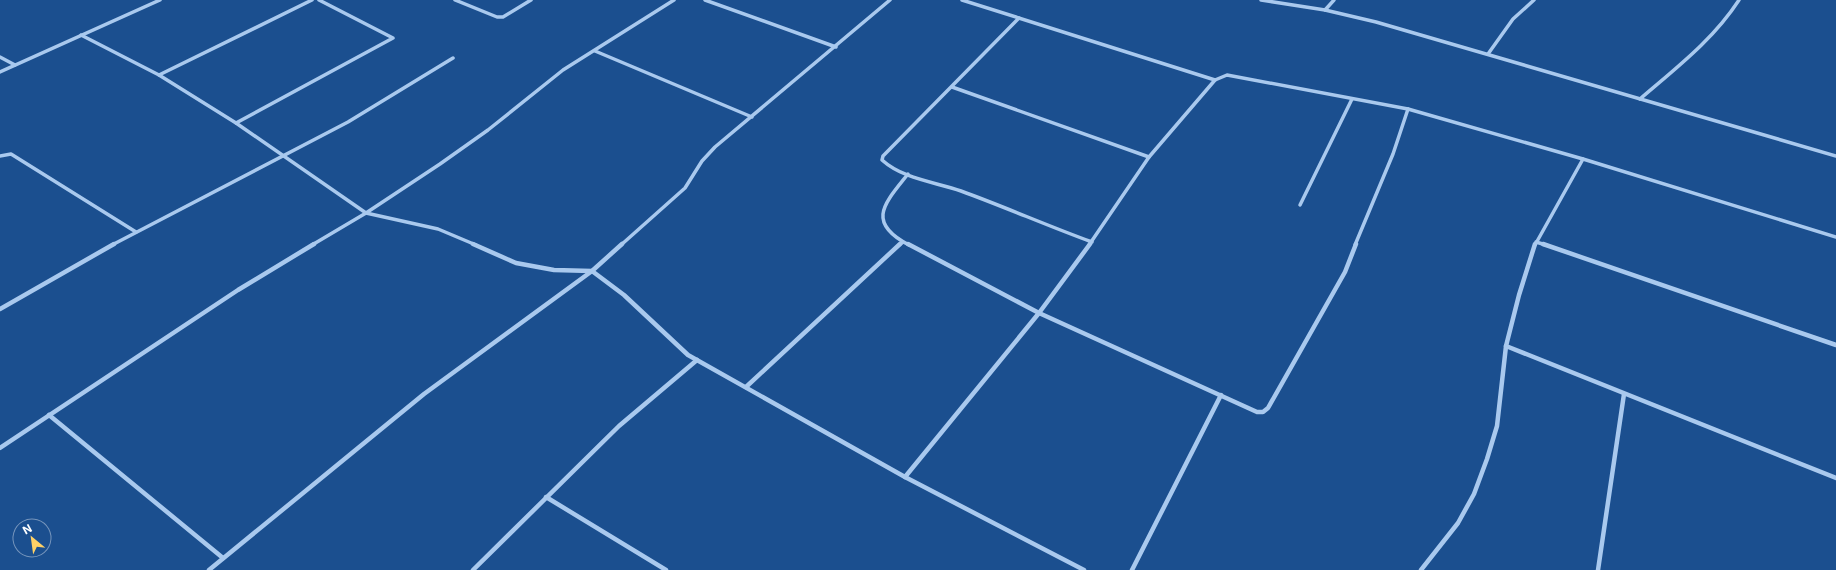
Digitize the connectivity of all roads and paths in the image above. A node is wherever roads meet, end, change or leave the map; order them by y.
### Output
1 (160, 0) edge
2 (312, 0) edge
3 (319, 0) edge
4 (455, 0) edge
5 (531, 0) edge
6 (674, 0) edge
7 (705, 0) edge
8 (890, 0) edge
9 (962, 0) edge
10 (1260, 0) edge
11 (1334, 0) edge
12 (1534, 0) edge
13 (1740, 0) edge
14 (1325, 10) junction
15 (1019, 18) junction
16 (80, 35) junction
17 (836, 47) junction
18 (595, 52) junction
19 (1488, 54) junction
20 (0, 57) edge
21 (453, 58) dead end
22 (15, 65) junction
23 (0, 72) edge
24 (159, 75) junction
25 (1215, 80) junction
26 (952, 87) junction
27 (1352, 99) junction
28 (1640, 99) junction
29 (1408, 109) junction
30 (752, 117) junction
31 (236, 123) junction
32 (0, 156) edge
33 (1836, 156) edge
34 (282, 157) junction
35 (1148, 157) junction
36 (1583, 159) junction
37 (908, 174) junction
38 (1300, 205) dead end
39 (366, 213) junction
40 (136, 232) junction
41 (1836, 237) edge
42 (903, 242) junction
43 (1092, 242) junction
44 (1536, 242) junction
45 (592, 272) junction
46 (0, 309) edge
47 (1039, 313) junction
48 (1836, 345) edge
49 (1506, 346) junction
50 (697, 360) junction
51 (746, 387) junction
52 (1624, 394) junction
53 (1221, 395) junction
54 (49, 415) junction
55 (0, 448) edge
56 (905, 476) junction
57 (1836, 478) edge
58 (546, 497) junction
59 (223, 558) junction
60 (209, 570) edge
61 (473, 570) edge
62 (666, 570) edge
63 (1084, 570) edge
64 (1132, 570) edge
65 (1421, 570) edge
66 (1598, 570) edge

1 - 16 street
2 - 24 street
3 - 31 street
4 - 5 street
6 - 18 street
7 - 17 street
8 - 17 street
9 - 15 street
10 - 14 street
11 - 14 street
12 - 19 street
13 - 28 street
14 - 19 street
15 - 25 street
15 - 26 street
16 - 22 street
16 - 24 street
17 - 30 street
18 - 30 street
18 - 39 street
19 - 28 street
20 - 22 street
21 - 34 street
22 - 23 street
24 - 31 street
25 - 27 street
25 - 35 street
26 - 35 street
26 - 37 street
27 - 29 street
27 - 38 street
28 - 33 street
29 - 36 street
29 - 53 street
30 - 45 street
31 - 34 street
32 - 40 street
34 - 39 street
34 - 40 street
35 - 43 street
36 - 41 street
36 - 44 street
37 - 42 street
37 - 43 street
39 - 45 street
39 - 54 street
40 - 46 street
42 - 47 street
42 - 51 street
43 - 47 street
44 - 48 street
44 - 49 street
45 - 50 street
45 - 59 street
47 - 53 street
47 - 56 street
49 - 52 street
49 - 65 street
50 - 51 street
50 - 58 street
51 - 56 street
52 - 57 street
52 - 66 street
53 - 64 street
54 - 55 street
54 - 59 street
56 - 63 street
58 - 61 street
58 - 62 street
59 - 60 street

